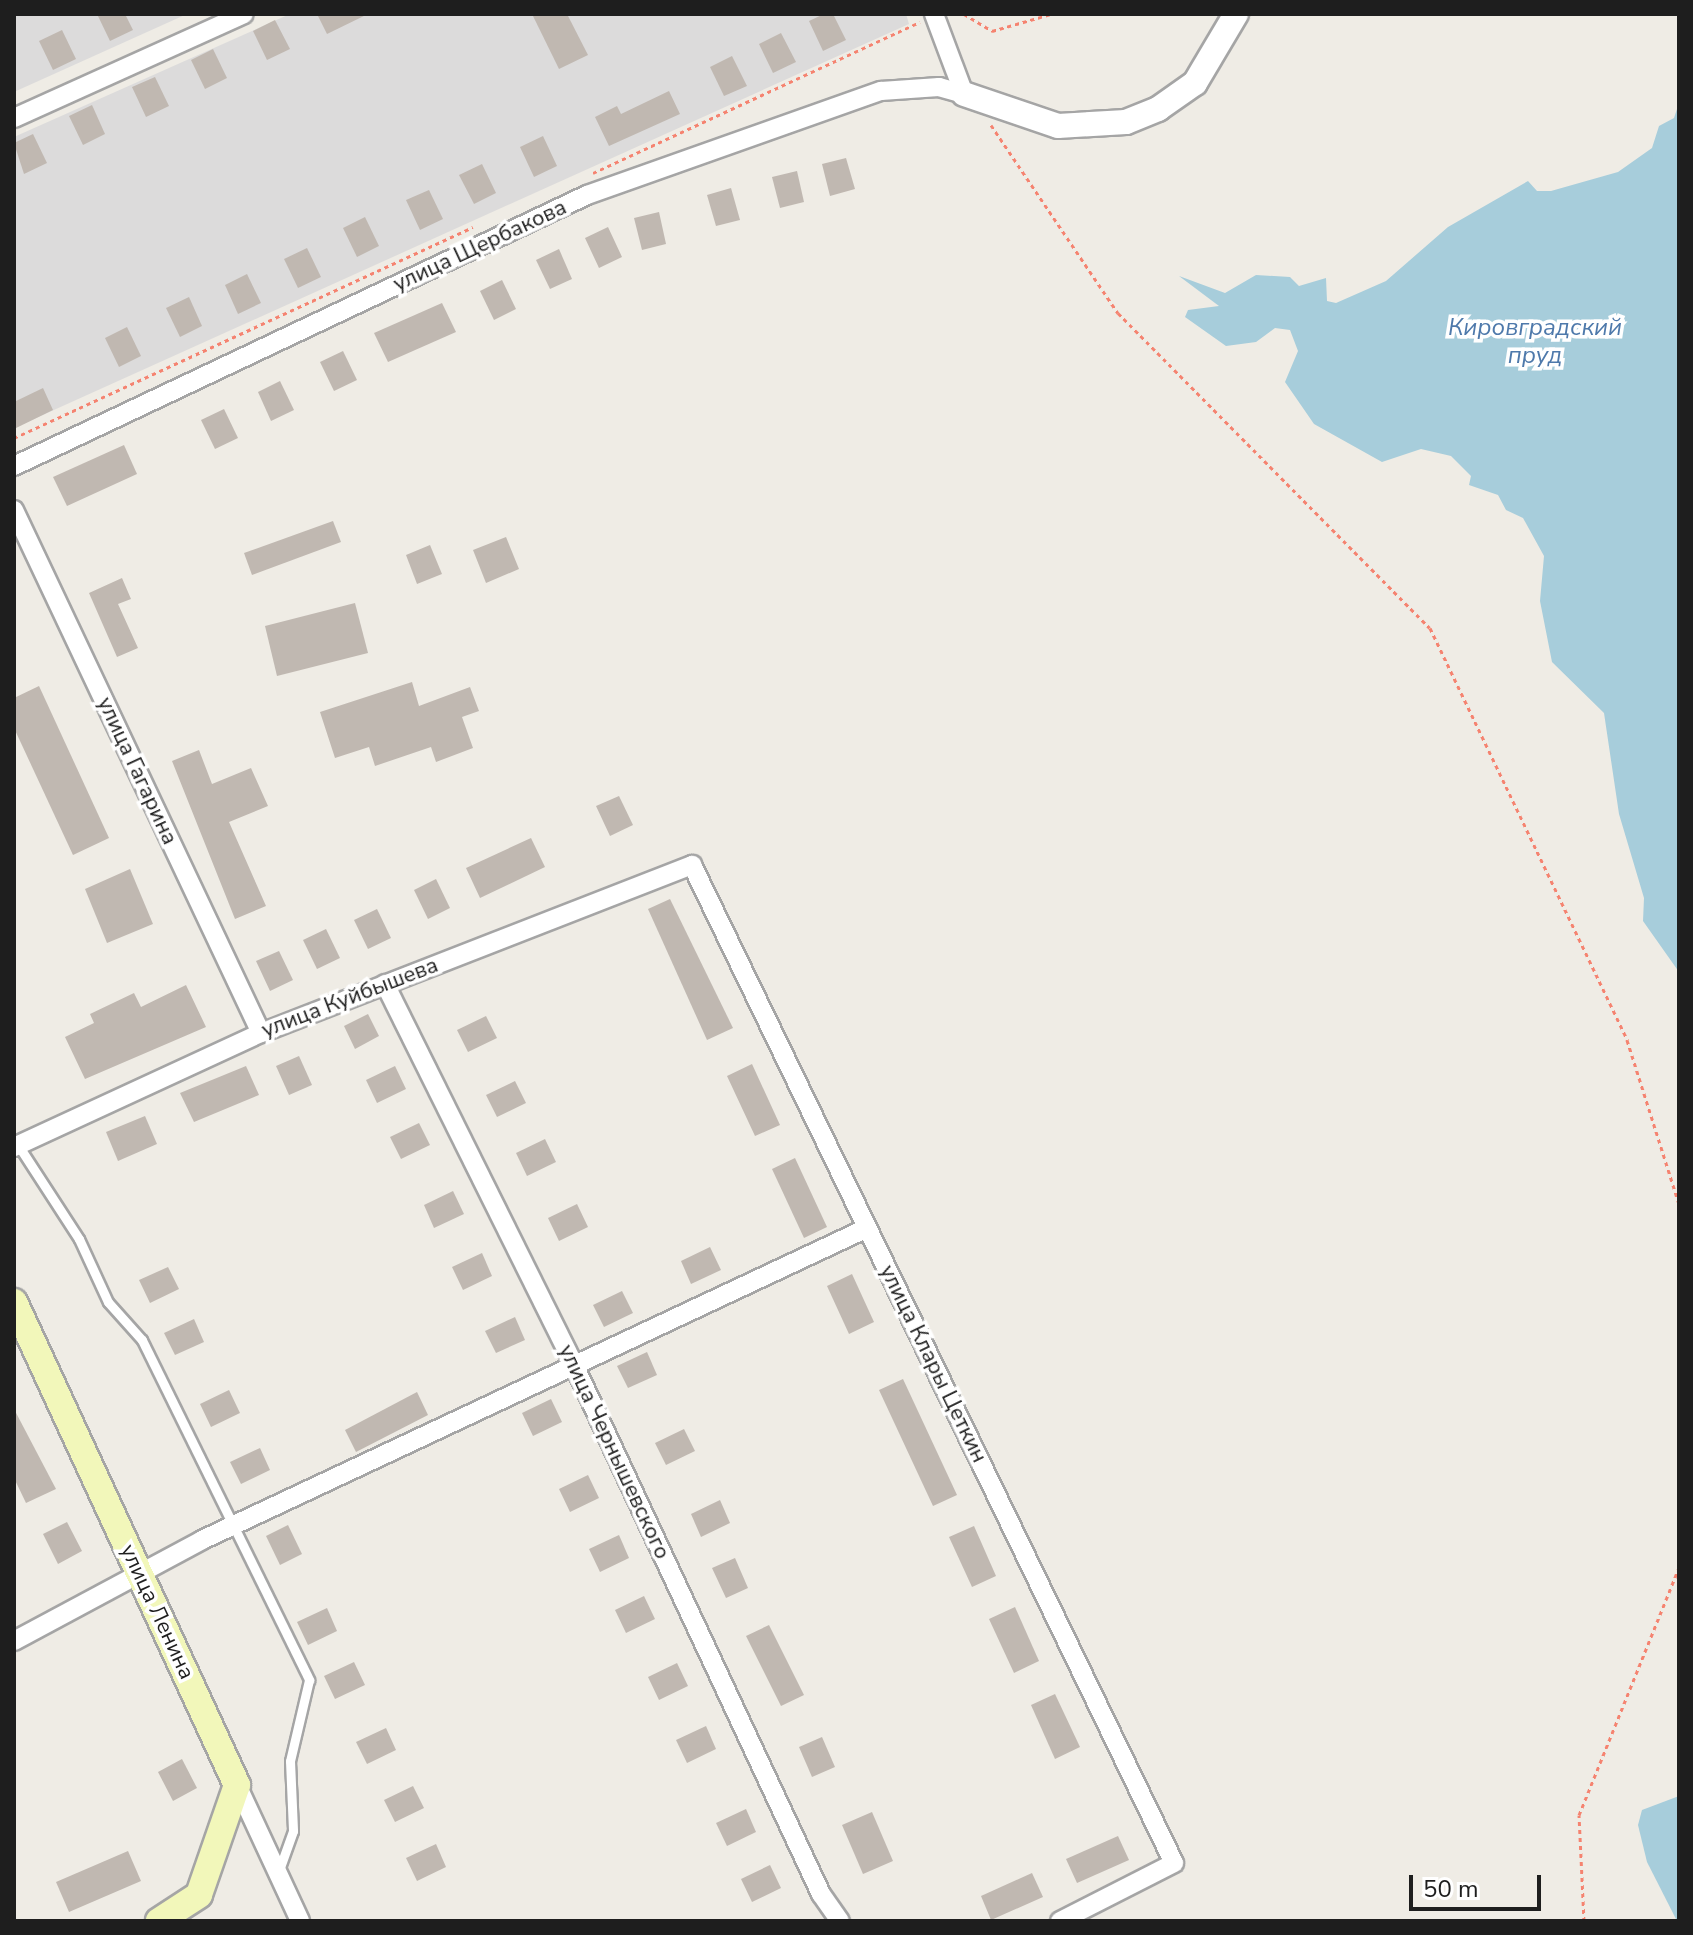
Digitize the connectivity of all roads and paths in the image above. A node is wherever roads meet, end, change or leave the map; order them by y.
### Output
1 (244, 14) edge
2 (934, 14) edge
3 (964, 14) edge
4 (1051, 14) edge
5 (1236, 14) edge
6 (970, 95) junction
7 (14, 118) edge
8 (14, 466) edge
9 (14, 510) edge
10 (692, 865) joint
11 (385, 984) junction
12 (261, 1033) junction
13 (16, 1146) edge
14 (1679, 1204) edge
15 (867, 1228) junction
16 (14, 1302) edge
17 (574, 1365) junction
18 (236, 1525) junction
19 (1679, 1568) edge
20 (138, 1571) junction
21 (14, 1641) edge
22 (237, 1785) junction
23 (277, 1875) junction
24 (159, 1921) edge
25 (300, 1921) edge
26 (840, 1921) edge
27 (1060, 1921) edge
28 (1584, 1921) edge

1 - 7 street
2 - 6 street
3 - 4 path
5 - 6 street
6 - 8 street, улица Щербакова
6 - 14 path
9 - 12 street, улица Гагарина
10 - 11 street, улица Куйбышева
10 - 15 street, улица Клары Цеткин
11 - 12 street, улица Куйбышева
11 - 17 street, улица Чернышевского
12 - 13 street, улица Куйбышева
13 - 18 lane
15 - 17 street
15 - 27 street, улица Клары Цеткин
16 - 20 main road, улица Ленина
17 - 18 street
17 - 26 street, улица Чернышевского
18 - 20 street
18 - 23 lane
19 - 28 path
20 - 21 street
20 - 22 main road, улица Ленина
22 - 23 street, улица Ленина
22 - 24 main road
23 - 25 street, улица Ленина

